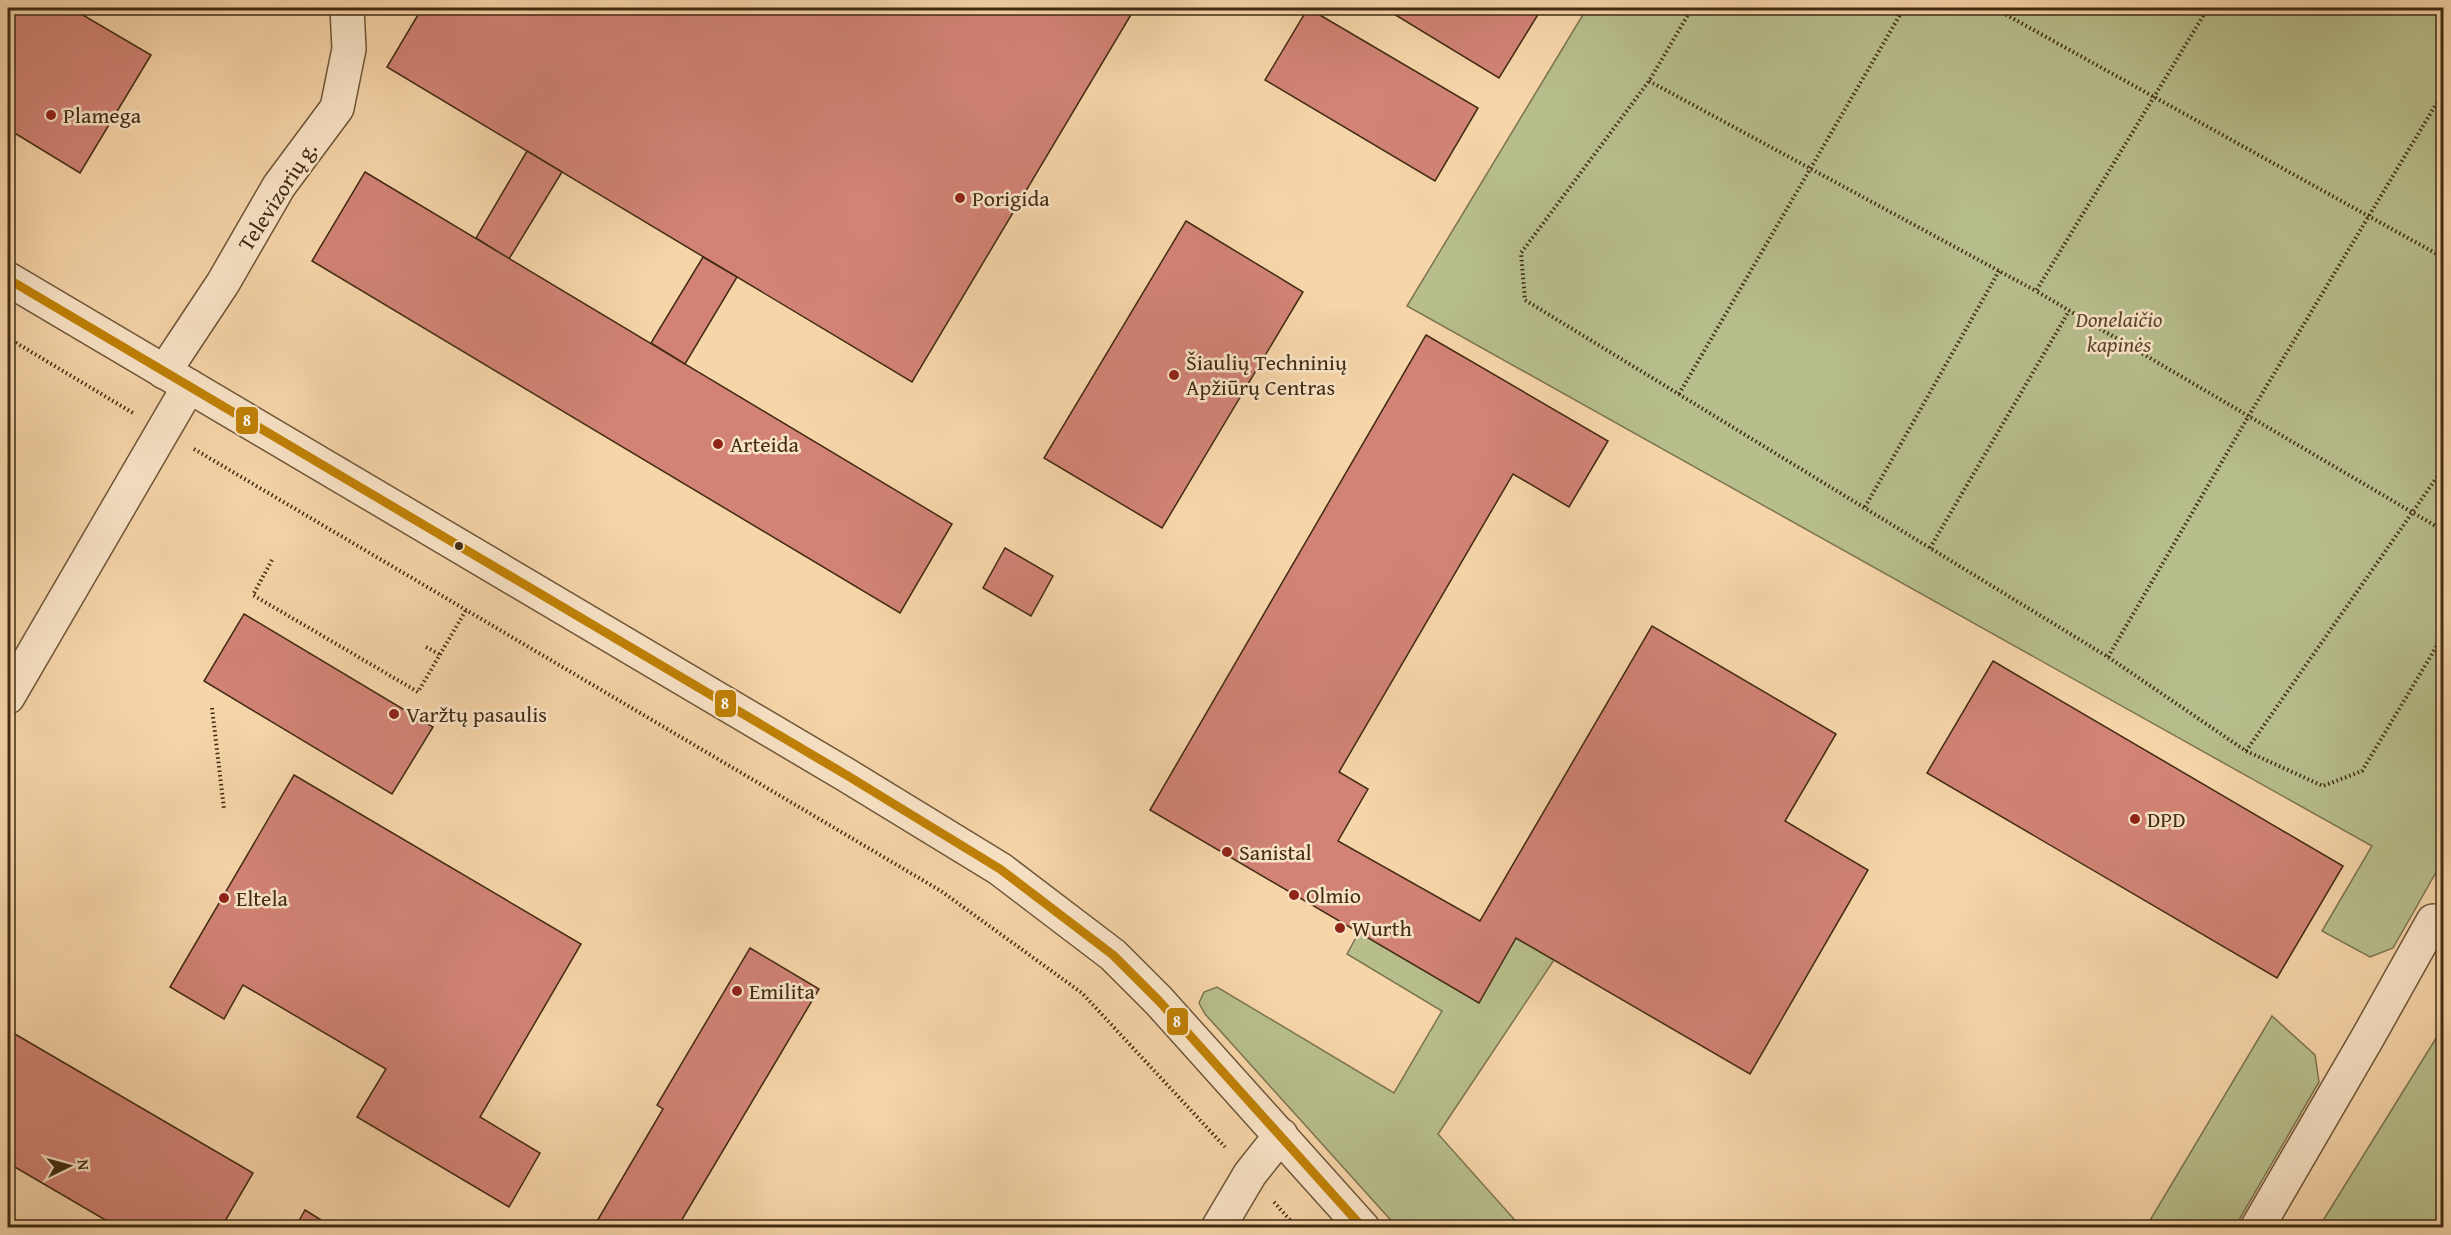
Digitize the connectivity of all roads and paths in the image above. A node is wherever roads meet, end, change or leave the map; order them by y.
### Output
1 (347, 8) edge
2 (1692, 8) edge
3 (1904, 8) edge
4 (1994, 8) edge
5 (2208, 8) edge
6 (1649, 81) junction
7 (2444, 91) edge
8 (2154, 97) junction
9 (1809, 168) junction
10 (2368, 216) junction
11 (2444, 258) edge
12 (1999, 271) junction
13 (8, 279) edge
14 (2036, 291) junction
15 (2068, 311) junction
16 (8, 338) edge
17 (177, 379) junction
18 (1679, 394) junction
19 (2248, 417) junction
20 (163, 431) junction
21 (2444, 467) edge
22 (1864, 508) junction
23 (2413, 513) junction
24 (2444, 531) edge
25 (1930, 548) junction
26 (272, 560) dead end
27 (466, 610) junction
28 (2444, 634) edge
29 (426, 647) dead end
30 (440, 654) junction
31 (2108, 657) junction
32 (8, 697) edge
33 (212, 708) dead end
34 (2246, 751) junction
35 (224, 809) dead end
36 (2433, 921) dead end
37 (1281, 1135) junction
38 (1250, 1174) junction
39 (1218, 1227) edge
40 (1297, 1227) edge
41 (1364, 1227) edge
42 (2257, 1227) edge

1 - 17 street, Televizorių g.
2 - 6 path
3 - 9 path
4 - 8 path
5 - 8 path
6 - 9 path
6 - 18 path
7 - 10 path
8 - 10 path
8 - 14 path
9 - 12 path
9 - 18 path
10 - 11 path
10 - 19 path
12 - 14 path
12 - 22 path
13 - 17 street
14 - 15 path
15 - 19 path
15 - 25 path
16 - 20 path
17 - 20 street, Televizorių g.
17 - 37 street
18 - 22 path
19 - 23 path
19 - 31 path
20 - 27 path
20 - 32 street, Televizorių g.
21 - 23 path
22 - 25 path
23 - 24 path
23 - 34 path
25 - 31 path
26 - 30 path
27 - 30 path
27 - 38 path
28 - 34 path
29 - 30 path
31 - 34 path
33 - 35 path
36 - 42 street
37 - 38 street
37 - 41 street
38 - 39 street
38 - 40 path

